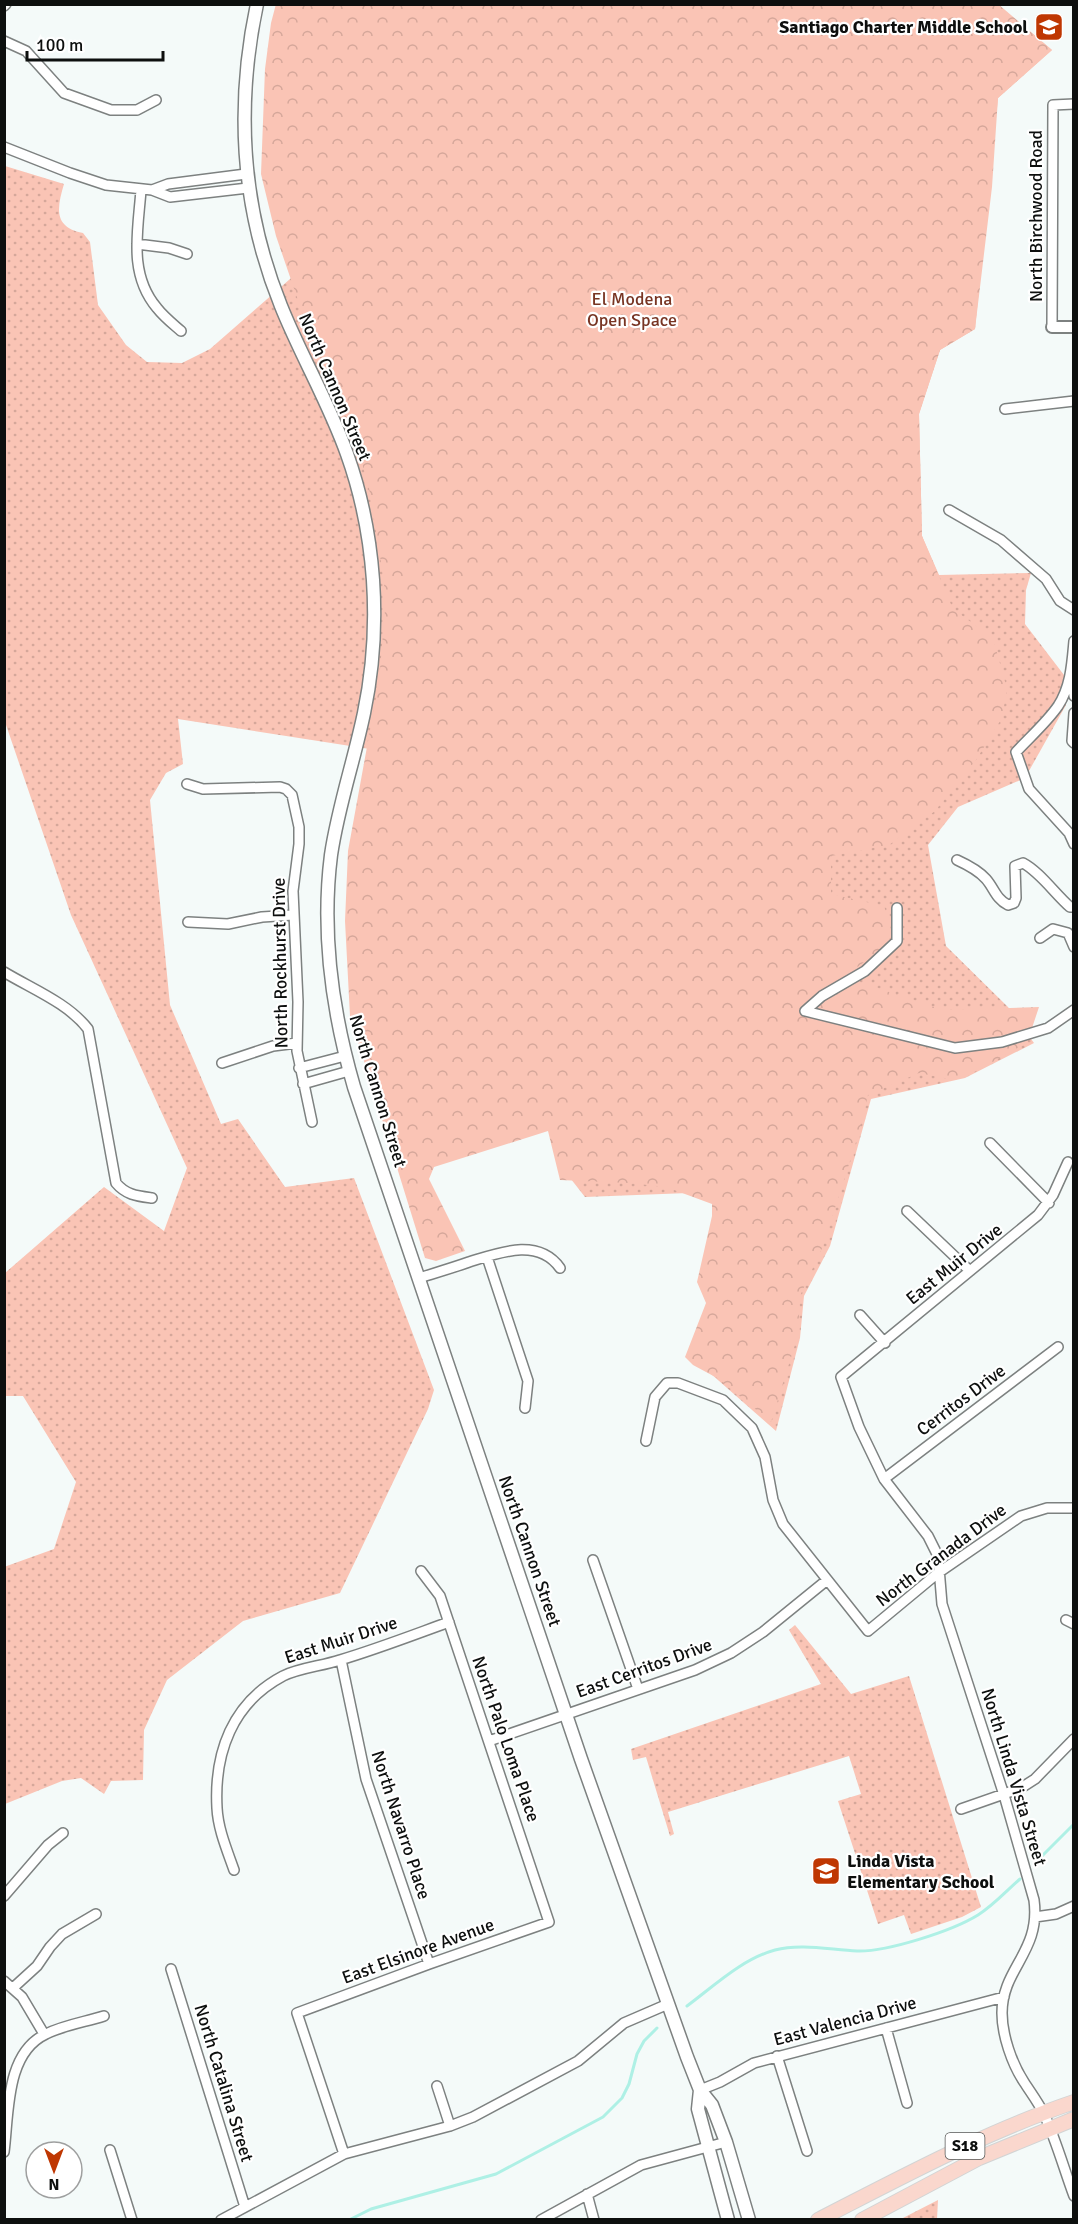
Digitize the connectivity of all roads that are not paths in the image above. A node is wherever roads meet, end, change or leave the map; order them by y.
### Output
1 (257, 4) edge
2 (4, 41) edge
3 (156, 100) dead end
4 (1074, 104) edge
5 (4, 147) edge
6 (246, 174) junction
7 (248, 188) junction
8 (141, 190) junction
9 (152, 190) junction
10 (137, 244) junction
11 (187, 254) dead end
12 (1052, 327) joint
13 (1074, 327) edge
14 (181, 331) dead end
15 (1074, 400) edge
16 (1005, 409) dead end
17 (949, 510) dead end
18 (1074, 610) edge
19 (1074, 641) edge
20 (1071, 672) junction
21 (1074, 696) edge
22 (1074, 713) edge
23 (1074, 743) edge
24 (187, 784) dead end
25 (1074, 844) edge
26 (957, 860) dead end
27 (1074, 907) edge
28 (897, 908) dead end
29 (293, 915) junction
30 (188, 922) dead end
31 (1040, 938) dead end
32 (1074, 947) edge
33 (4, 972) edge
34 (1074, 1010) edge
35 (297, 1043) junction
36 (345, 1056) junction
37 (222, 1063) dead end
38 (299, 1068) junction
39 (349, 1071) junction
40 (303, 1084) junction
41 (312, 1122) dead end
42 (990, 1143) dead end
43 (1068, 1162) dead end
44 (152, 1198) dead end
45 (1049, 1203) junction
46 (908, 1211) dead end
47 (486, 1257) junction
48 (560, 1268) dead end
49 (970, 1271) junction
50 (419, 1278) junction
51 (860, 1315) dead end
52 (885, 1343) junction
53 (1058, 1347) dead end
54 (841, 1377) joint
55 (525, 1408) dead end
56 (646, 1441) dead end
57 (884, 1479) junction
58 (1074, 1508) edge
59 (593, 1560) dead end
60 (421, 1571) dead end
61 (939, 1573) junction
62 (827, 1580) junction
63 (449, 1622) junction
64 (341, 1660) junction
65 (638, 1689) junction
66 (566, 1714) junction
67 (1074, 1739) edge
68 (489, 1741) junction
69 (1004, 1795) junction
70 (961, 1809) dead end
71 (63, 1833) dead end
72 (234, 1869) dead end
73 (4, 1896) edge
74 (1074, 1906) edge
75 (96, 1914) dead end
76 (1035, 1917) junction
77 (549, 1922) joint
78 (429, 1964) junction
79 (171, 1969) dead end
80 (4, 1981) edge
81 (14, 1987) junction
82 (1004, 1997) junction
83 (668, 2004) junction
84 (104, 2016) dead end
85 (886, 2028) junction
86 (44, 2034) junction
87 (777, 2056) junction
88 (437, 2086) dead end
89 (700, 2090) junction
90 (1074, 2102) edge
91 (907, 2103) dead end
92 (1043, 2112) junction
93 (1074, 2119) edge
94 (450, 2126) junction
95 (1049, 2127) junction
96 (726, 2142) junction
97 (709, 2148) junction
98 (110, 2150) dead end
99 (807, 2151) dead end
100 (4, 2152) edge
101 (344, 2154) junction
102 (587, 2194) junction
103 (1074, 2196) edge
104 (245, 2207) junction
105 (132, 2220) edge
106 (221, 2220) edge
107 (541, 2220) edge
108 (594, 2220) edge
109 (728, 2220) edge
110 (749, 2220) edge
111 (818, 2220) edge
112 (862, 2220) edge

1 - 6 main road, North Cannon Street
2 - 3 street
4 - 12 street, North Birchwood Road
5 - 8 street
6 - 7 main road, North Cannon Street
6 - 9 street
7 - 9 street
7 - 36 main road, North Cannon Street
8 - 9 street
8 - 10 street
10 - 11 street
10 - 14 street
12 - 13 street
15 - 16 street
17 - 18 street
19 - 20 street
20 - 21 street
20 - 25 street
22 - 23 street
24 - 29 street, North Rockhurst Drive
26 - 27 street
28 - 34 street
29 - 30 street
29 - 35 street, North Rockhurst Drive
31 - 32 street
33 - 44 street
35 - 37 street
35 - 38 street, North Rockhurst Drive
36 - 38 street, North Rockhurst Drive
36 - 39 main road, North Cannon Street
38 - 40 street, North Rockhurst Drive
39 - 40 street
39 - 50 main road, North Cannon Street
40 - 41 street, North Rockhurst Drive
42 - 45 street
43 - 45 street, East Muir Drive
45 - 49 street, East Muir Drive
46 - 49 street
47 - 48 street
47 - 50 street
47 - 55 street
49 - 52 street, East Muir Drive
50 - 66 main road, North Cannon Street
51 - 52 street
52 - 54 street, East Muir Drive
53 - 57 street, Cerritos Drive
54 - 57 street, North Linda Vista Street
56 - 62 street
57 - 61 street, North Linda Vista Street
58 - 61 street, North Granada Drive
59 - 65 street
60 - 63 street, North Palo Loma Place
61 - 62 street, North Granada Drive
61 - 69 street, North Linda Vista Street
62 - 65 street, East Cerritos Drive
63 - 64 street, East Muir Drive
63 - 68 street, North Palo Loma Place
64 - 72 street, East Muir Drive
64 - 78 street, North Navarro Place
65 - 66 street, East Cerritos Drive
66 - 68 street, East Cerritos Drive
66 - 83 main road, North Cannon Street
67 - 69 street
68 - 77 street, North Palo Loma Place
69 - 70 street
69 - 76 street, North Linda Vista Street
71 - 73 street
74 - 76 street
75 - 81 street
76 - 82 street, North Linda Vista Street
77 - 78 street, East Elsinore Avenue
78 - 101 street, East Elsinore Avenue
79 - 104 street, North Catalina Street
80 - 81 street
81 - 86 street
82 - 85 street, East Valencia Drive
82 - 92 street, North Linda Vista Street
83 - 89 main road, North Cannon Street
83 - 94 street
84 - 86 street
85 - 87 street, East Valencia Drive
85 - 91 street
86 - 100 street
87 - 89 street, East Valencia Drive
87 - 99 street
88 - 94 street
89 - 96 main road, North Cannon Street
89 - 97 main road, North Cannon Street
90 - 92 main road, S18
92 - 95 street, North Linda Vista Street
92 - 111 main road, S18
93 - 95 main road, S18
94 - 101 street
95 - 103 street, North Linda Vista Street
95 - 112 main road, S18
96 - 97 street
96 - 110 main road, North Cannon Street
97 - 102 street
97 - 109 main road, North Cannon Street
98 - 105 street
101 - 104 street
102 - 107 street
102 - 108 street
104 - 106 street

